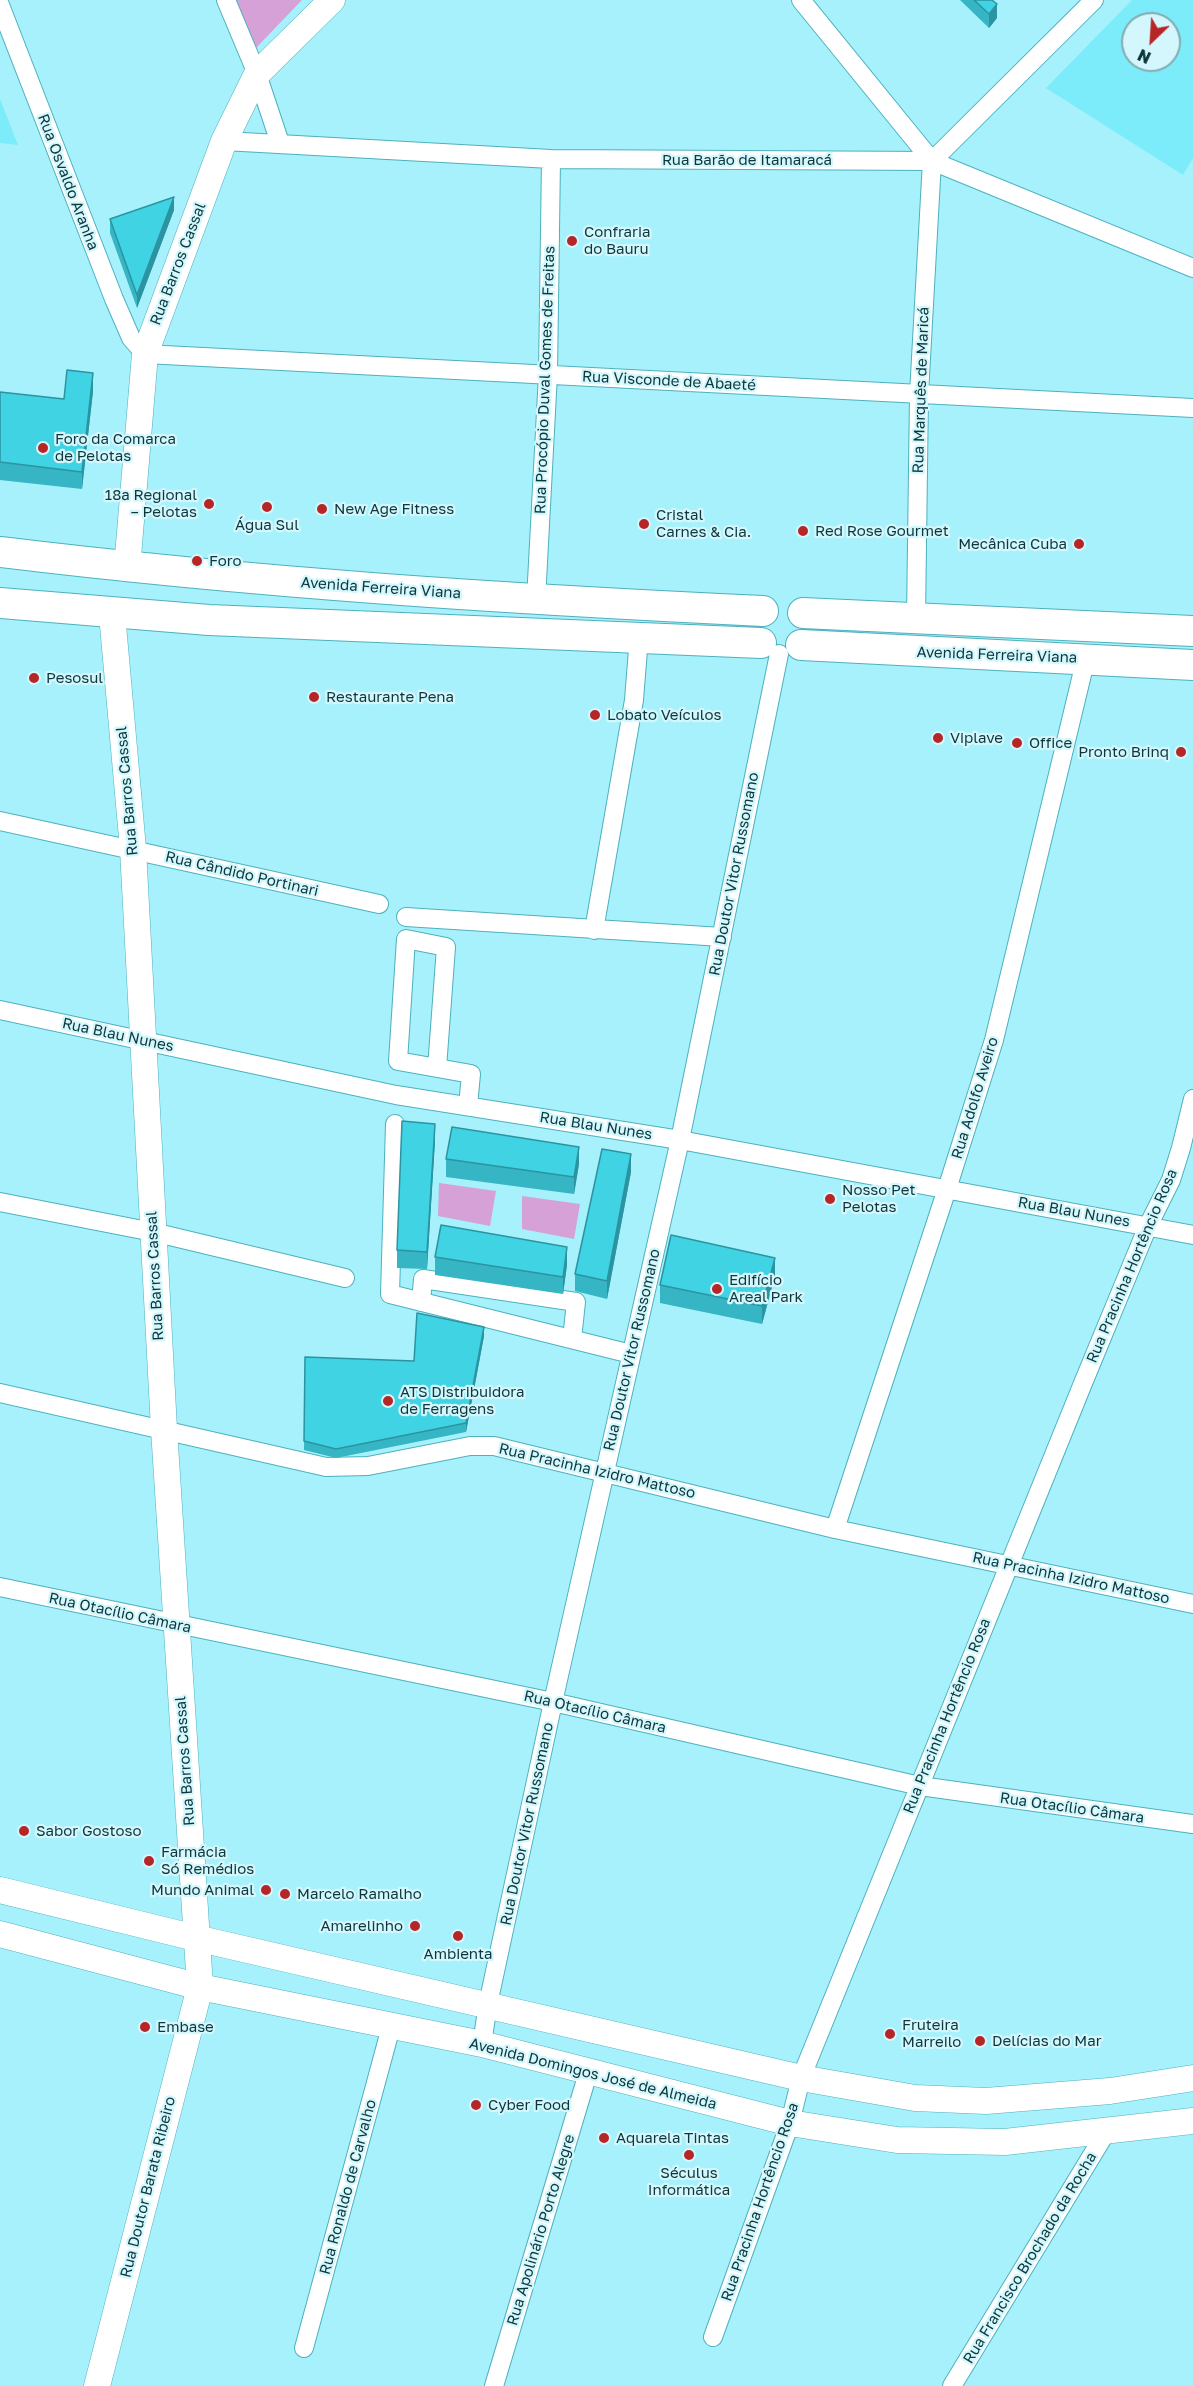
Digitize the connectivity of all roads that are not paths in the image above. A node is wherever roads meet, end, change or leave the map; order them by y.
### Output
1 (226, 0) edge
2 (332, 0) edge
3 (801, 0) edge
4 (1093, 2) edge
5 (0, 5) edge
6 (257, 74) junction
7 (224, 141) junction
8 (280, 143) junction
9 (550, 159) junction
10 (932, 161) junction
11 (1193, 268) edge
12 (145, 354) junction
13 (548, 374) junction
14 (919, 394) junction
15 (1193, 408) edge
16 (0, 552) edge
17 (127, 568) junction
18 (536, 600) junction
19 (0, 603) edge
20 (763, 611) junction
21 (803, 613) junction
22 (112, 614) junction
23 (916, 619) junction
24 (1193, 631) edge
25 (639, 637) junction
26 (780, 647) junction
27 (1086, 658) junction
28 (1193, 665) edge
29 (0, 821) edge
30 (133, 849) junction
31 (379, 904) dead end
32 (406, 917) dead end
33 (594, 930) junction
34 (722, 937) junction
35 (0, 1010) edge
36 (143, 1040) junction
37 (437, 1068) junction
38 (1193, 1099) edge
39 (468, 1106) junction
40 (395, 1124) dead end
41 (680, 1140) junction
42 (947, 1189) junction
43 (0, 1202) edge
44 (1148, 1226) junction
45 (153, 1232) junction
46 (1193, 1235) edge
47 (345, 1278) dead end
48 (421, 1302) junction
49 (572, 1339) junction
50 (631, 1354) junction
51 (0, 1393) edge
52 (164, 1429) junction
53 (604, 1472) junction
54 (836, 1529) junction
55 (1007, 1564) junction
56 (0, 1587) edge
57 (1193, 1604) edge
58 (176, 1625) junction
59 (553, 1702) junction
60 (920, 1786) junction
61 (1193, 1824) edge
62 (0, 1890) edge
63 (0, 1934) edge
64 (196, 1938) junction
65 (200, 1987) junction
66 (488, 2004) junction
67 (392, 2027) junction
68 (482, 2044) junction
69 (588, 2073) junction
70 (801, 2078) junction
71 (1193, 2078) edge
72 (1193, 2121) edge
73 (790, 2123) junction
74 (1108, 2129) junction
75 (713, 2337) dead end
76 (304, 2348) dead end
77 (97, 2386) edge
78 (494, 2386) edge
79 (952, 2386) edge

1 - 6 street
2 - 6 main road, Rua Barros Cassal
3 - 10 street
4 - 10 street
5 - 12 street, Rua Osvaldo Aranha
6 - 7 main road, Rua Barros Cassal
6 - 8 street
7 - 8 street, Rua Barão de Itamaracá
7 - 12 main road, Rua Barros Cassal
8 - 9 street, Rua Barão de Itamaracá
9 - 10 street, Rua Barão de Itamaracá
9 - 13 street, Rua Procópio Duval Gomes de Freitas
10 - 11 street, Rua Barão de Itamaracá
10 - 14 street, Rua Marquês de Maricá
12 - 13 street, Rua Visconde de Abaeté
12 - 17 main road, Rua Barros Cassal
13 - 14 street, Rua Visconde de Abaeté
13 - 18 street, Rua Procópio Duval Gomes de Freitas
14 - 15 street, Rua Visconde de Abaeté
14 - 23 street, Rua Marquês de Maricá
16 - 17 main road, Avenida Ferreira Viana
17 - 18 main road, Avenida Ferreira Viana
18 - 20 main road, Avenida Ferreira Viana
19 - 22 main road, Avenida Ferreira Viana
20 - 21 main road
20 - 26 main road
21 - 23 main road
21 - 26 main road
22 - 25 main road, Avenida Ferreira Viana
22 - 30 main road, Rua Barros Cassal
23 - 24 main road
25 - 26 main road, Avenida Ferreira Viana
25 - 33 street
26 - 27 main road, Avenida Ferreira Viana
26 - 34 street, Rua Doutor Vitor Russomano
27 - 28 main road, Avenida Ferreira Viana
27 - 42 street, Rua Adolfo Aveiro
29 - 30 street, Rua Cândido Portinari
30 - 31 street, Rua Cândido Portinari
30 - 36 main road, Rua Barros Cassal
32 - 33 street
33 - 34 street
34 - 41 street, Rua Doutor Vitor Russomano
35 - 36 street, Rua Blau Nunes
36 - 39 street, Rua Blau Nunes
36 - 45 main road, Rua Barros Cassal
37 - 37 street
37 - 39 street
38 - 44 street, Rua Pracinha Hortêncio Rosa
39 - 41 street, Rua Blau Nunes
40 - 48 street
41 - 42 street, Rua Blau Nunes
41 - 50 street, Rua Doutor Vitor Russomano
42 - 44 street, Rua Blau Nunes
42 - 54 street, Rua Adolfo Aveiro
43 - 45 street
44 - 46 street, Rua Blau Nunes
44 - 55 street, Rua Pracinha Hortêncio Rosa
45 - 47 street
45 - 52 main road, Rua Barros Cassal
48 - 49 street
48 - 49 street
49 - 50 street
50 - 53 street, Rua Doutor Vitor Russomano
51 - 52 street, Rua Pracinha Izidro Mattoso
52 - 53 street, Rua Pracinha Izidro Mattoso
52 - 58 main road, Rua Barros Cassal
53 - 54 street, Rua Pracinha Izidro Mattoso
53 - 59 street, Rua Doutor Vitor Russomano
54 - 55 street, Rua Pracinha Izidro Mattoso
55 - 57 street, Rua Pracinha Izidro Mattoso
55 - 60 street, Rua Pracinha Hortêncio Rosa
56 - 58 street, Rua Otacílio Câmara
58 - 59 street, Rua Otacílio Câmara
58 - 64 main road, Rua Barros Cassal
59 - 60 street, Rua Otacílio Câmara
59 - 66 street, Rua Doutor Vitor Russomano
60 - 61 street, Rua Otacílio Câmara
60 - 70 street, Rua Pracinha Hortêncio Rosa
62 - 64 main road
63 - 65 main road, Avenida Domingos José de Almeida
64 - 65 main road, Rua Barros Cassal
64 - 66 main road
65 - 67 main road, Avenida Domingos José de Almeida
65 - 77 main road, Rua Doutor Barata Ribeiro
66 - 68 street, Rua Doutor Vitor Russomano
66 - 70 main road
67 - 68 main road, Avenida Domingos José de Almeida
67 - 76 street, Rua Ronaldo de Carvalho
68 - 69 main road, Avenida Domingos José de Almeida
69 - 73 main road, Avenida Domingos José de Almeida
69 - 78 street, Rua Apolinário Porto Alegre
70 - 71 main road
70 - 73 street, Rua Pracinha Hortêncio Rosa
72 - 74 main road, Avenida Domingos José de Almeida
73 - 74 main road, Avenida Domingos José de Almeida
73 - 75 street, Rua Pracinha Hortêncio Rosa
74 - 79 street, Rua Francisco Brochado da Rocha

